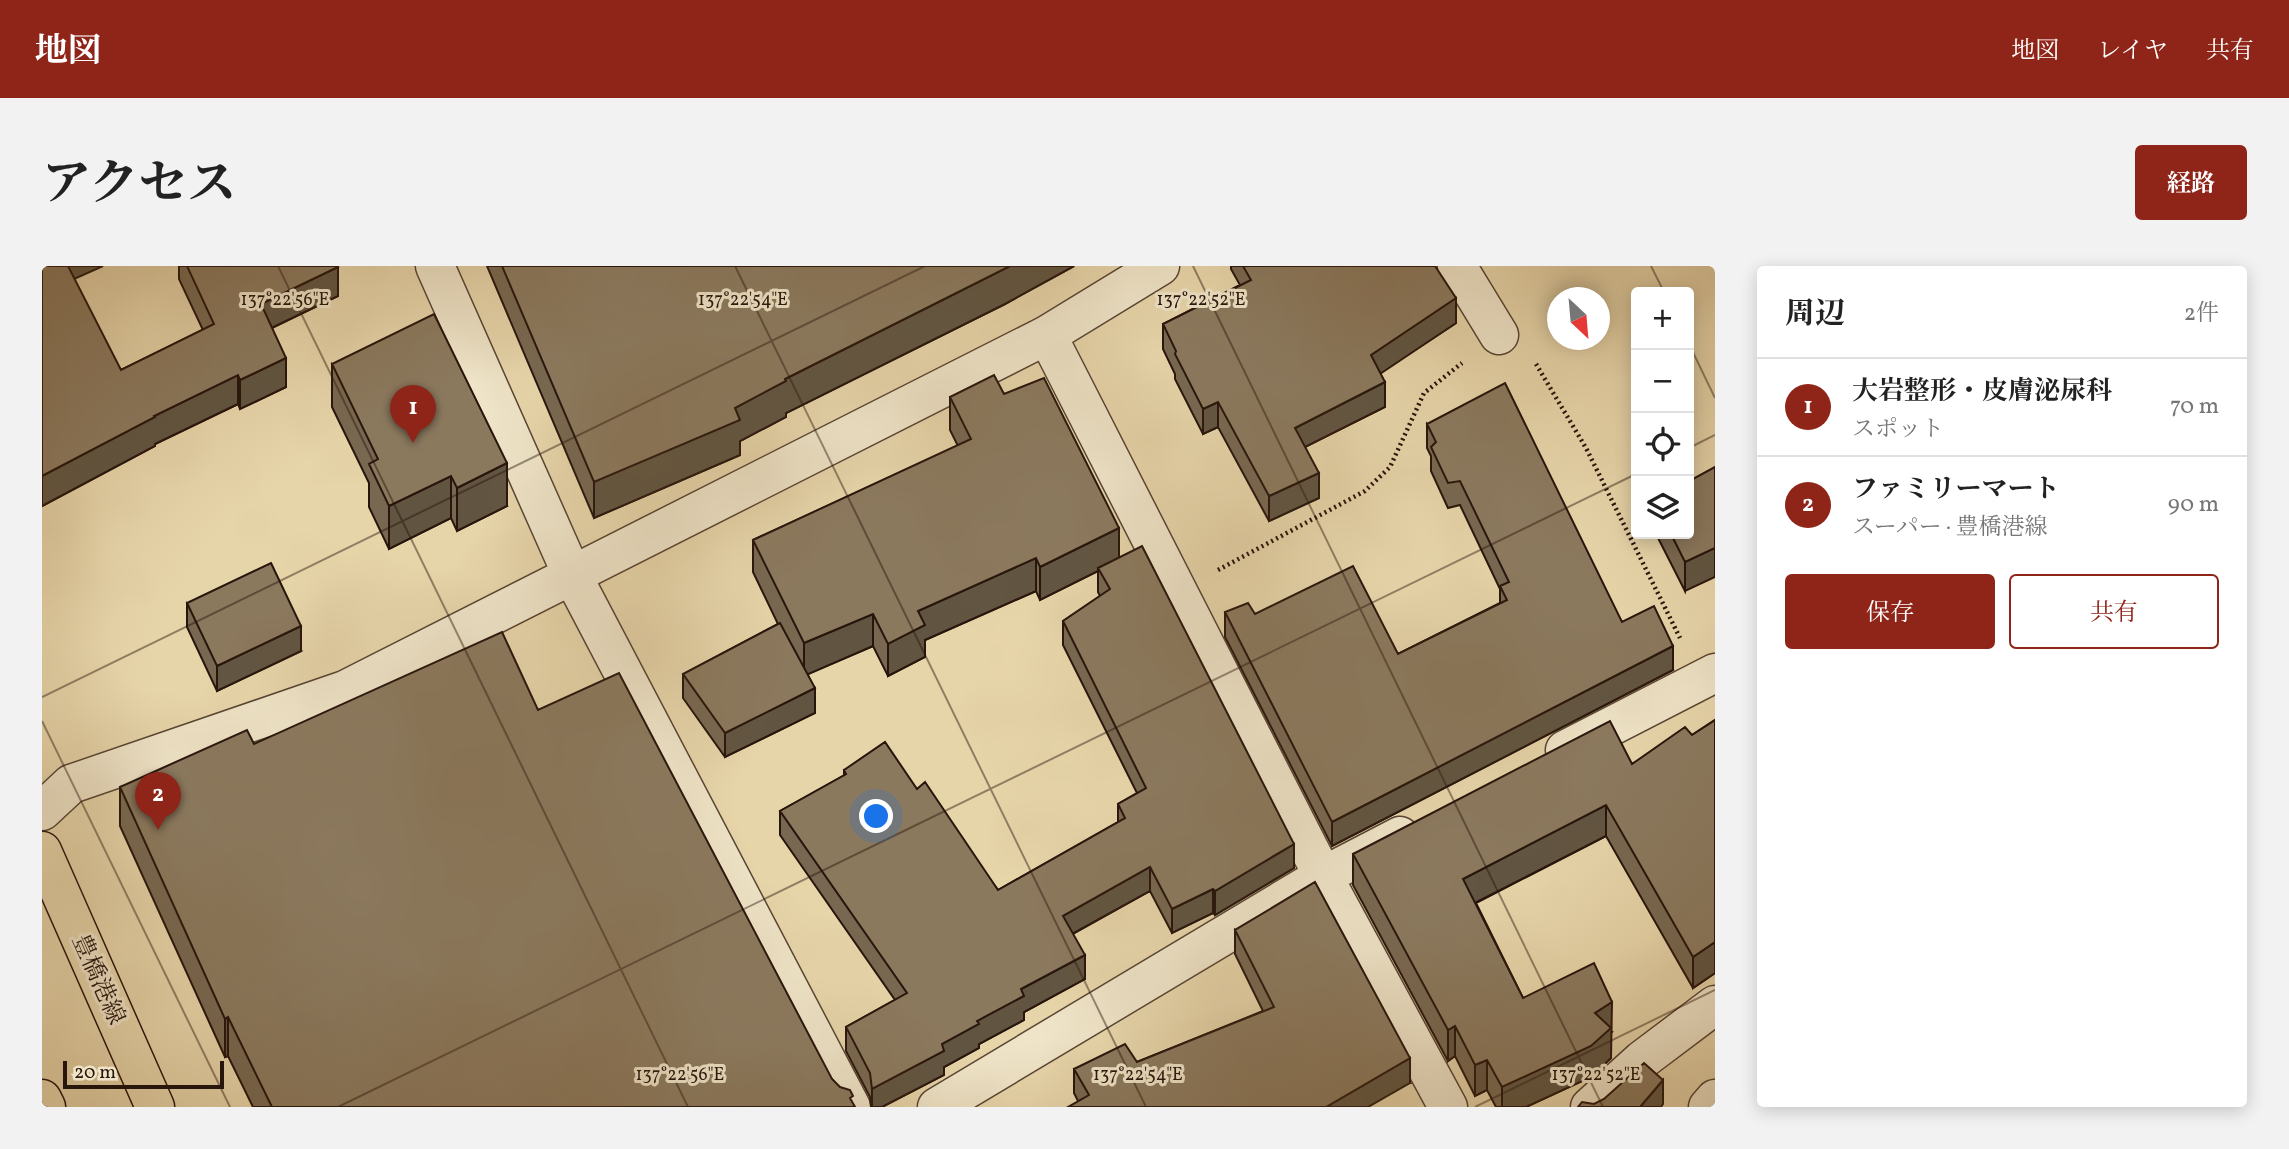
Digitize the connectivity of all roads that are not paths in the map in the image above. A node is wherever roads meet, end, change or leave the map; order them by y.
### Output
1 (435, 266) edge
2 (1160, 266) edge
3 (1457, 266) edge
4 (1047, 335) junction
5 (1499, 335) road end
6 (573, 577) junction
7 (1708, 677) edge
8 (1530, 768) edge
9 (42, 811) edge
10 (1432, 819) edge
11 (42, 851) edge
12 (1323, 876) junction
13 (1715, 1005) edge
14 (42, 1099) edge
15 (1715, 1099) edge
16 (46, 1107) edge
17 (155, 1107) edge
18 (851, 1107) edge
19 (937, 1107) edge
20 (1448, 1107) edge
21 (1590, 1107) edge
22 (1708, 1107) edge

1 - 6 street
2 - 4 street
3 - 5 street
4 - 6 street
4 - 12 street
6 - 9 street
6 - 18 street
7 - 8 street
10 - 12 street
11 - 17 main road, 豊橋港線
12 - 19 street
12 - 20 street
13 - 21 street
14 - 16 main road
15 - 22 street

